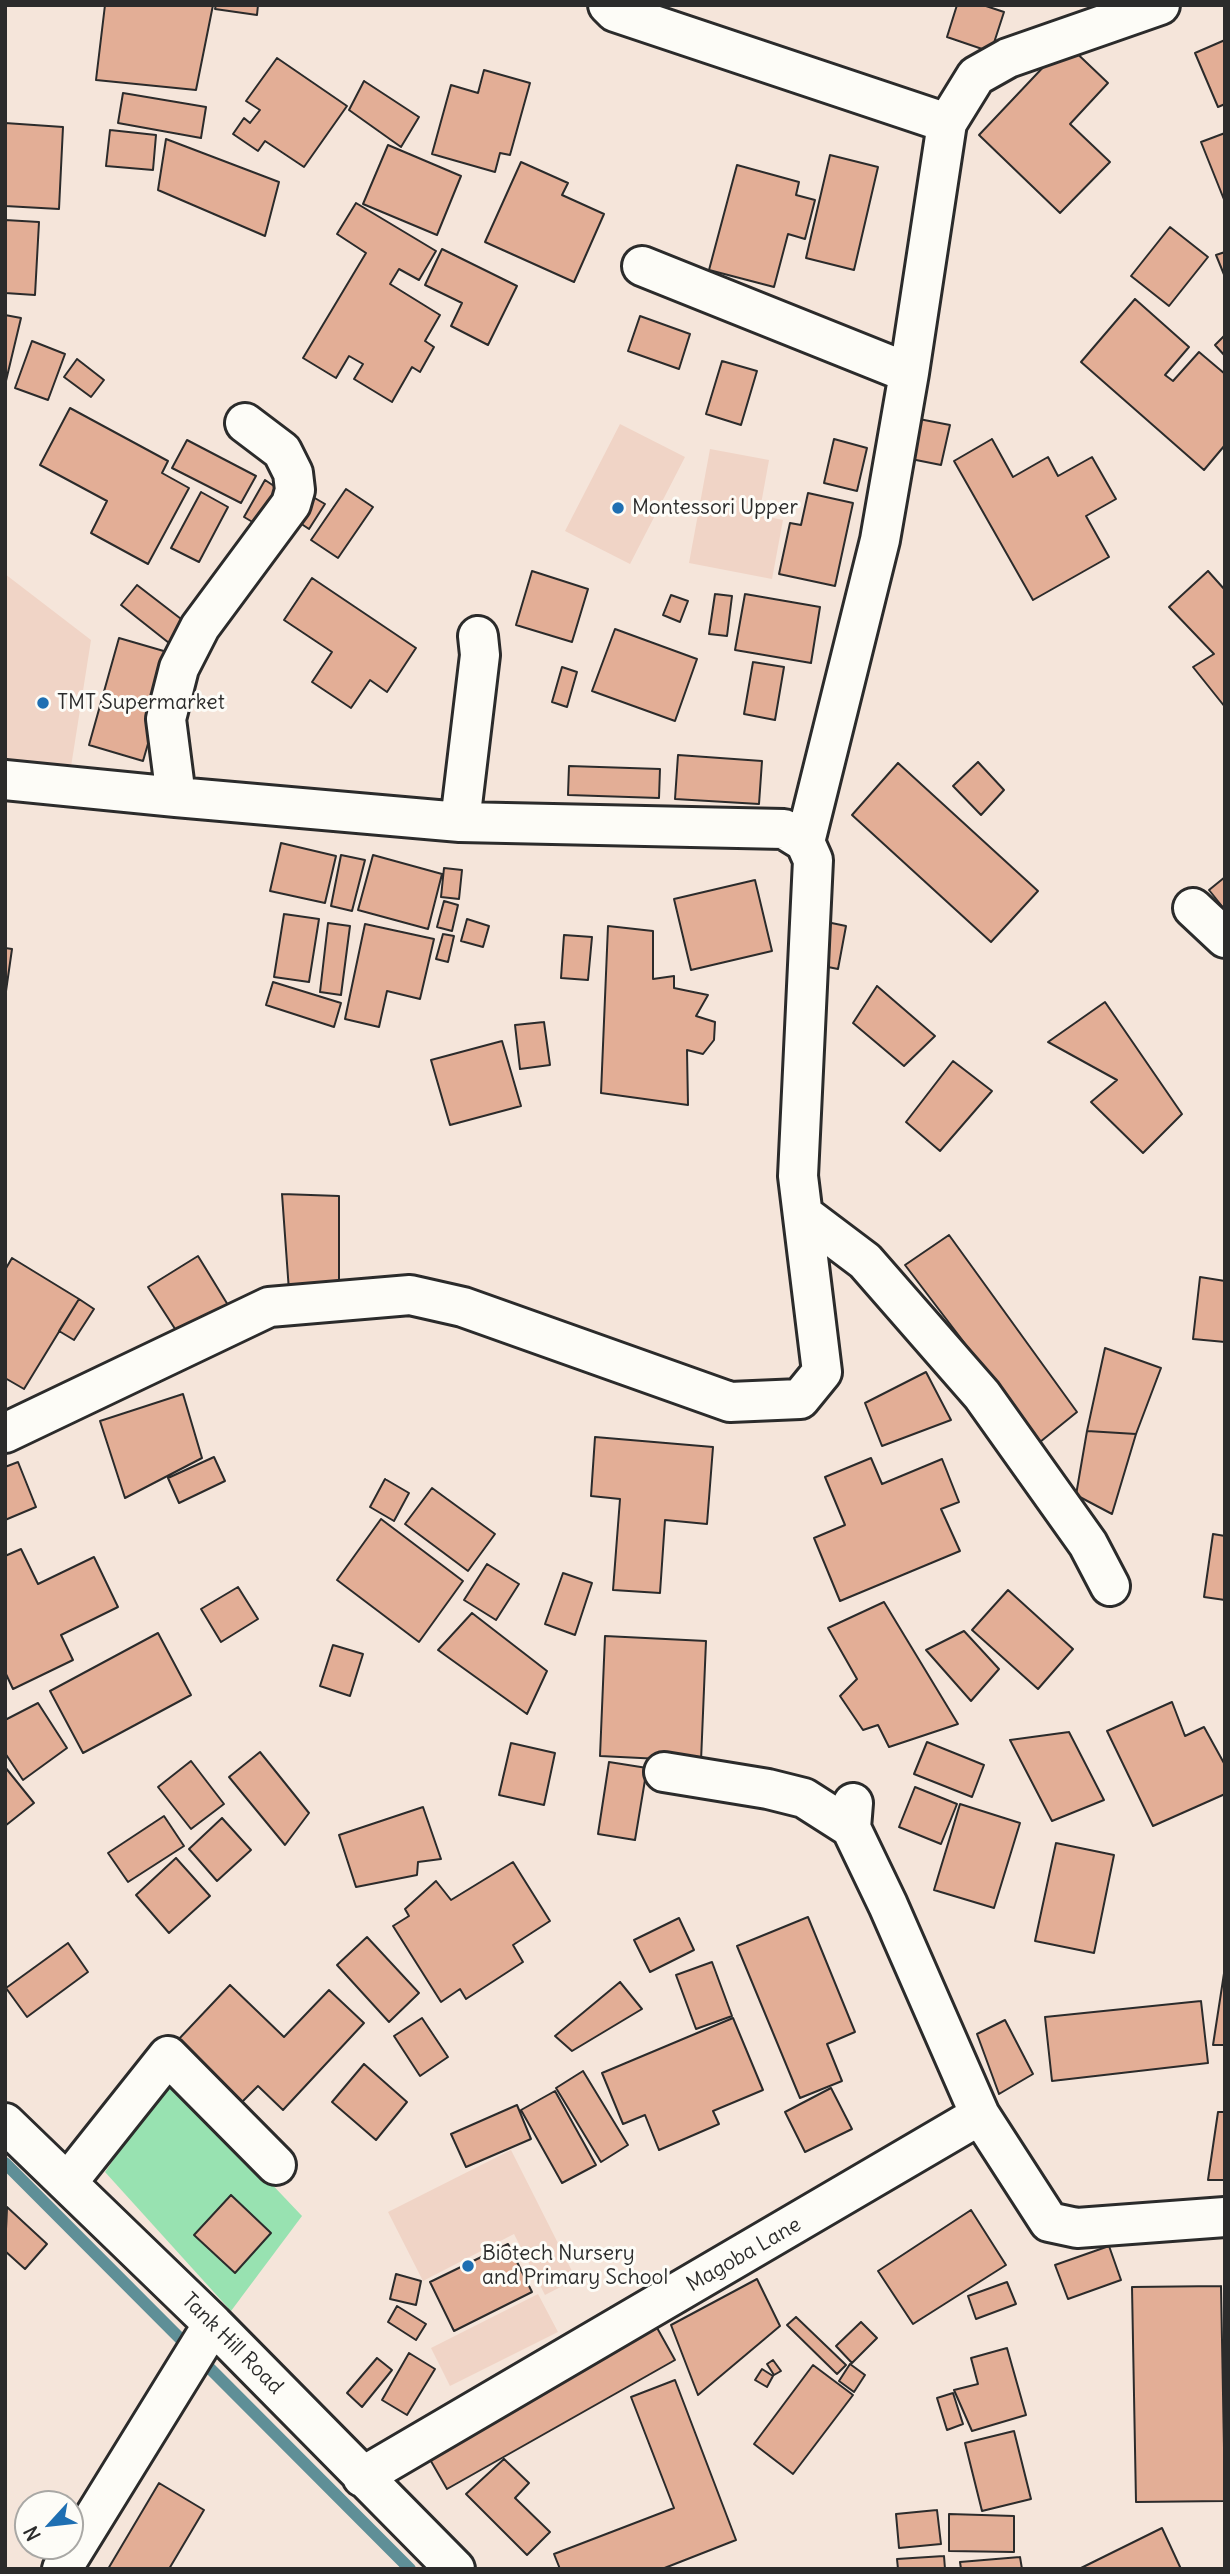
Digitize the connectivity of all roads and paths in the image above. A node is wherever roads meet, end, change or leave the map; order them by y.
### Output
1 (608, 5) edge
2 (1160, 5) edge
3 (1108, 15) edge
4 (947, 123) junction
5 (642, 266) dead end
6 (909, 373) junction
7 (245, 423) dead end
8 (478, 635) dead end
9 (5, 780) edge
10 (176, 797) junction
11 (460, 822) junction
12 (805, 842) junction
13 (1193, 908) dead end
14 (1225, 938) edge
15 (804, 1215) junction
16 (5, 1433) edge
17 (1110, 1586) dead end
18 (664, 1772) dead end
19 (980, 2115) junction
20 (5, 2123) edge
21 (276, 2165) dead end
22 (67, 2183) junction
23 (1225, 2217) edge
24 (214, 2324) junction
25 (362, 2477) junction
26 (62, 2569) edge
27 (454, 2569) edge

1 - 4 street
2 - 3 street
3 - 4 street
4 - 6 street
5 - 6 street
6 - 12 street
7 - 10 street
8 - 11 street
9 - 10 street
10 - 11 street
11 - 12 street
12 - 15 street
13 - 14 street
15 - 16 street
15 - 17 street
18 - 19 street
19 - 23 street
19 - 25 street, Magoba Lane
20 - 22 street, Tank Hill Road
21 - 22 street
22 - 24 street, Tank Hill Road
24 - 25 street, Tank Hill Road
24 - 26 street
25 - 27 street, Tank Hill Road

